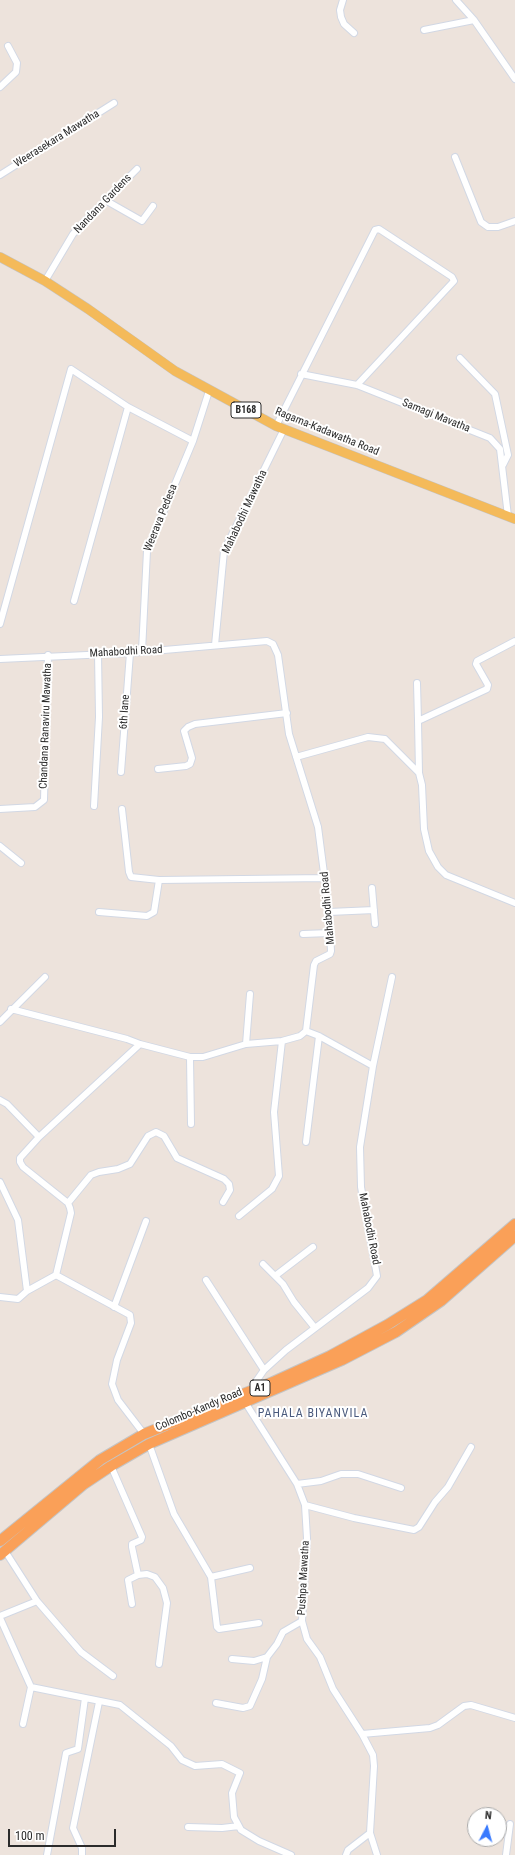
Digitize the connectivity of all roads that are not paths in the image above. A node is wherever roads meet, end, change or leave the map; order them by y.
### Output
1 (343, 0) edge
2 (456, 0) edge
3 (474, 20) junction
4 (424, 30) dead end
5 (354, 33) dead end
6 (8, 46) dead end
7 (515, 79) edge
8 (0, 87) edge
9 (114, 104) dead end
10 (455, 157) dead end
11 (137, 169) dead end
12 (0, 175) edge
13 (105, 200) junction
14 (153, 206) dead end
15 (515, 222) edge
16 (0, 257) edge
17 (45, 281) junction
18 (460, 358) dead end
19 (301, 374) junction
20 (357, 385) junction
21 (210, 391) junction
22 (128, 407) junction
23 (280, 428) junction
24 (193, 441) junction
25 (503, 466) junction
26 (511, 517) edge
27 (74, 600) dead end
28 (0, 624) edge
29 (515, 641) edge
30 (215, 645) junction
31 (130, 652) junction
32 (142, 652) junction
33 (98, 653) junction
34 (48, 655) junction
35 (0, 659) edge
36 (417, 683) dead end
37 (287, 713) junction
38 (418, 721) junction
39 (296, 757) junction
40 (158, 769) dead end
41 (121, 772) dead end
42 (419, 773) junction
43 (94, 806) dead end
44 (0, 809) edge
45 (122, 809) dead end
46 (0, 846) edge
47 (21, 863) dead end
48 (326, 878) junction
49 (159, 880) junction
50 (372, 888) dead end
51 (515, 903) edge
52 (374, 910) junction
53 (99, 912) dead end
54 (329, 912) junction
55 (375, 924) dead end
56 (330, 933) junction
57 (303, 934) dead end
58 (392, 977) dead end
59 (45, 978) dead end
60 (250, 994) dead end
61 (11, 1009) junction
62 (0, 1022) edge
63 (306, 1031) junction
64 (319, 1036) junction
65 (282, 1041) junction
66 (140, 1044) junction
67 (246, 1044) junction
68 (190, 1057) junction
69 (373, 1066) junction
70 (0, 1100) edge
71 (191, 1124) dead end
72 (39, 1137) junction
73 (306, 1142) dead end
74 (0, 1182) edge
75 (223, 1202) dead end
76 (68, 1203) junction
77 (238, 1216) dead end
78 (146, 1221) dead end
79 (515, 1224) edge
80 (515, 1236) edge
81 (313, 1247) dead end
82 (263, 1264) dead end
83 (56, 1275) junction
84 (275, 1276) junction
85 (206, 1280) dead end
86 (27, 1291) junction
87 (0, 1297) edge
88 (114, 1307) junction
89 (315, 1328) junction
90 (264, 1370) junction
91 (245, 1397) junction
92 (144, 1434) junction
93 (149, 1444) junction
94 (471, 1447) dead end
95 (111, 1466) junction
96 (297, 1484) junction
97 (401, 1488) dead end
98 (305, 1505) junction
99 (0, 1541) edge
100 (3, 1553) edge
101 (250, 1568) dead end
102 (138, 1575) junction
103 (211, 1577) junction
104 (37, 1601) junction
105 (132, 1604) dead end
106 (0, 1617) edge
107 (302, 1621) junction
108 (259, 1623) dead end
109 (267, 1657) junction
110 (232, 1659) dead end
111 (159, 1664) dead end
112 (113, 1676) dead end
113 (31, 1687) junction
114 (85, 1698) junction
115 (99, 1702) junction
116 (216, 1703) dead end
117 (515, 1718) edge
118 (23, 1724) dead end
119 (362, 1734) junction
120 (510, 1824) dead end
121 (188, 1826) dead end
122 (239, 1826) junction
123 (370, 1834) junction
124 (47, 1855) edge
125 (82, 1855) edge
126 (291, 1855) edge
127 (346, 1855) edge
128 (377, 1855) edge
129 (506, 1855) edge

1 - 5 street
2 - 3 street
3 - 4 street
3 - 7 street
6 - 8 street
9 - 12 street, Weerasekara Mawatha
10 - 15 street
11 - 13 street, Nandana Gardens
13 - 14 street
13 - 17 street, Nandana Gardens
16 - 17 main road, Ragama-Kadawatha Road / B168
17 - 21 main road, Ragama-Kadawatha Road / B168
18 - 25 street
19 - 20 street, Samagi Mavatha
19 - 20 street, Mahabodhi Mawatha
19 - 23 street, Mahabodhi Mawatha
20 - 25 street, Samagi Mavatha
21 - 23 main road, Ragama-Kadawatha Road / B168
21 - 24 street, Weerava Pedesa
22 - 24 street
22 - 27 street
22 - 28 street
23 - 26 main road, Ragama-Kadawatha Road / B168
23 - 30 street, Mahabodhi Mawatha
24 - 32 street, Weerava Pedesa
25 - 26 street, Samagi Mavatha
29 - 38 street
30 - 32 street, Mahabodhi Road
30 - 37 street, Mahabodhi Road
31 - 32 street, Mahabodhi Road
31 - 33 street, Mahabodhi Road
31 - 41 street, 6th lane
33 - 34 street, Mahabodhi Road
33 - 43 street
34 - 35 street, Mahabodhi Road
34 - 44 street, Chandana Ranaviru Mawatha
36 - 38 street
37 - 39 street, Mahabodhi Road
37 - 40 street
38 - 42 street
39 - 42 street
39 - 48 street, Mahabodhi Road
42 - 51 street
45 - 49 street
46 - 47 street
48 - 49 street
48 - 54 street, Mahabodhi Road
49 - 53 street
50 - 52 street
52 - 54 street
52 - 55 street
54 - 56 street, Mahabodhi Road
56 - 57 street
56 - 63 street, Mahabodhi Road
58 - 69 street, Mahabodhi Road
59 - 61 street
60 - 67 street
61 - 62 street
61 - 66 street
63 - 64 street
63 - 65 street
64 - 69 street
64 - 73 street
65 - 67 street
65 - 77 street
66 - 68 street
66 - 72 street
67 - 68 street
68 - 71 street
69 - 89 street, Mahabodhi Road
70 - 72 street
72 - 76 street
74 - 86 street
75 - 76 street
76 - 83 street
78 - 88 street
79 - 91 highway, Colombo-Kandy Road / A1
80 - 91 highway, Colombo-Kandy Road / A1
81 - 84 street
82 - 84 street
83 - 86 street
83 - 88 street
84 - 89 street
85 - 90 street
86 - 87 street
88 - 92 street
89 - 90 street, Mahabodhi Road
90 - 91 street, Mahabodhi Road
91 - 92 highway, Colombo-Kandy Road / A1
91 - 93 highway, Colombo-Kandy Road / A1
91 - 96 street, Pushpa Mawatha
92 - 99 highway, Colombo-Kandy Road / A1
93 - 95 highway, Colombo-Kandy Road / A1
93 - 103 street
94 - 98 street
95 - 100 highway, Colombo-Kandy Road / A1
95 - 102 street
96 - 97 street
96 - 98 street, Pushpa Mawatha
98 - 107 street, Pushpa Mawatha
100 - 104 street
101 - 103 street
102 - 105 street
102 - 111 street
103 - 108 street
104 - 106 street
104 - 112 street
106 - 113 street
107 - 109 street
107 - 119 street, Pushpa Mawatha
109 - 110 street
109 - 116 street
113 - 114 street
113 - 118 street
114 - 115 street
114 - 124 street
115 - 122 street
115 - 125 street
117 - 119 street
119 - 123 street, Pushpa Mawatha
120 - 129 street
121 - 122 street
122 - 126 street
123 - 127 street
123 - 128 street, Pushpa Mawatha

